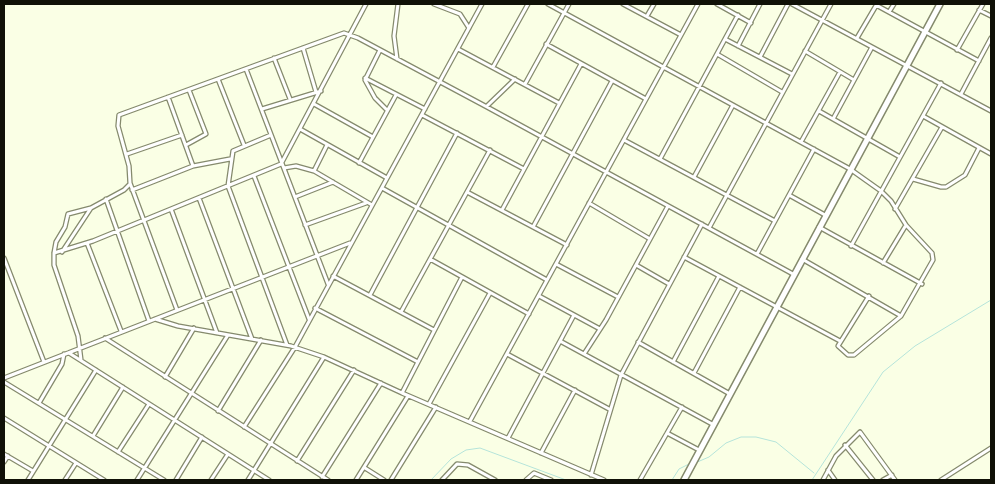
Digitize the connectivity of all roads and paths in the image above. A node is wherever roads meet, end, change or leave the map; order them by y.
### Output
1 (366, 4) edge
2 (398, 4) edge
3 (434, 4) edge
4 (482, 4) edge
5 (528, 4) edge
6 (548, 4) edge
7 (569, 4) edge
8 (623, 4) edge
9 (654, 4) edge
10 (698, 4) edge
11 (717, 4) edge
12 (760, 4) edge
13 (788, 4) edge
14 (792, 4) edge
15 (831, 4) edge
16 (877, 4) edge
17 (894, 4) edge
18 (940, 4) edge
19 (983, 4) edge
20 (979, 10) junction
21 (564, 12) junction
22 (889, 12) junction
23 (738, 15) junction
24 (647, 16) junction
25 (991, 16) edge
26 (822, 20) junction
27 (751, 22) junction
28 (469, 28) junction
29 (925, 32) junction
30 (351, 35) junction
31 (681, 35) junction
32 (857, 38) junction
33 (991, 38) edge
34 (725, 39) junction
35 (546, 44) junction
36 (738, 46) junction
37 (872, 47) junction
38 (302, 48) junction
39 (458, 49) junction
40 (380, 50) junction
41 (957, 50) junction
42 (805, 51) junction
43 (717, 54) junction
44 (274, 58) junction
45 (760, 58) junction
46 (397, 60) junction
47 (978, 61) junction
48 (581, 64) junction
49 (906, 64) junction
50 (493, 67) junction
51 (663, 67) junction
52 (246, 69) junction
53 (840, 72) junction
54 (792, 74) junction
55 (365, 78) junction
56 (218, 79) junction
57 (515, 79) junction
58 (854, 80) junction
59 (612, 81) junction
60 (440, 82) junction
61 (941, 83) junction
62 (524, 84) junction
63 (699, 86) junction
64 (189, 90) junction
65 (322, 91) junction
66 (316, 92) junction
67 (782, 92) junction
68 (396, 95) junction
69 (961, 95) junction
70 (168, 97) junction
71 (290, 99) junction
72 (646, 99) junction
73 (560, 103) junction
74 (314, 104) junction
75 (733, 105) junction
76 (487, 107) junction
77 (262, 109) junction
78 (425, 109) junction
79 (388, 110) junction
80 (819, 111) junction
81 (991, 111) edge
82 (422, 114) junction
83 (923, 116) junction
84 (833, 119) junction
85 (766, 123) junction
86 (942, 127) junction
87 (300, 130) junction
88 (457, 133) junction
89 (182, 134) junction
90 (271, 135) junction
91 (373, 137) junction
92 (541, 137) junction
93 (867, 138) junction
94 (624, 140) junction
95 (802, 142) junction
96 (186, 145) junction
97 (244, 145) junction
98 (327, 145) junction
99 (979, 148) junction
100 (814, 149) junction
101 (490, 150) junction
102 (127, 154) junction
103 (572, 154) junction
104 (991, 154) edge
105 (900, 157) junction
106 (230, 159) junction
107 (660, 159) junction
108 (359, 162) junction
109 (282, 163) junction
110 (193, 166) junction
111 (284, 168) junction
112 (524, 169) junction
113 (850, 169) junction
114 (314, 171) junction
115 (606, 172) junction
116 (254, 176) junction
117 (694, 177) junction
118 (387, 178) junction
119 (913, 179) junction
120 (333, 182) junction
121 (130, 183) junction
122 (228, 186) junction
123 (382, 188) junction
124 (132, 190) junction
125 (881, 191) junction
126 (467, 192) junction
127 (727, 194) junction
128 (789, 195) junction
129 (295, 197) junction
130 (106, 198) junction
131 (199, 198) junction
132 (367, 203) junction
133 (589, 203) junction
134 (372, 206) junction
135 (668, 206) junction
136 (91, 208) junction
137 (417, 208) junction
138 (895, 209) junction
139 (171, 210) junction
140 (502, 210) junction
141 (825, 215) junction
142 (144, 220) junction
143 (776, 221) junction
144 (702, 224) junction
145 (306, 225) junction
146 (448, 225) junction
147 (906, 225) junction
148 (534, 227) junction
149 (818, 227) junction
150 (709, 228) junction
151 (116, 231) junction
152 (650, 239) junction
153 (87, 243) junction
154 (352, 243) junction
155 (567, 244) junction
156 (851, 246) junction
157 (62, 252) junction
158 (54, 254) junction
159 (757, 254) junction
160 (317, 256) junction
161 (684, 257) junction
162 (4, 258) edge
163 (430, 259) junction
164 (802, 259) junction
165 (883, 263) junction
166 (556, 264) junction
167 (636, 265) junction
168 (289, 267) junction
169 (793, 274) junction
170 (333, 276) junction
171 (719, 276) junction
172 (462, 277) junction
173 (262, 278) junction
174 (547, 280) junction
175 (669, 284) junction
176 (922, 284) junction
177 (328, 285) junction
178 (740, 288) junction
179 (234, 289) junction
180 (490, 293) junction
181 (370, 295) junction
182 (539, 296) junction
183 (868, 296) junction
184 (618, 297) junction
185 (205, 299) junction
186 (776, 306) junction
187 (315, 308) junction
188 (177, 310) junction
189 (400, 312) junction
190 (529, 314) junction
191 (574, 315) junction
192 (901, 316) junction
193 (155, 318) junction
194 (310, 319) junction
195 (149, 321) junction
196 (194, 328) junction
197 (600, 329) junction
198 (434, 330) junction
199 (121, 331) junction
200 (217, 332) junction
201 (228, 335) junction
202 (105, 338) junction
203 (252, 339) junction
204 (261, 340) junction
205 (560, 341) junction
206 (840, 341) junction
207 (638, 342) junction
208 (287, 345) junction
209 (295, 347) junction
210 (80, 348) junction
211 (66, 353) junction
212 (507, 354) junction
213 (584, 354) junction
214 (324, 357) junction
215 (81, 360) junction
216 (44, 362) junction
217 (418, 362) junction
218 (673, 362) junction
219 (96, 370) junction
220 (354, 370) junction
221 (542, 373) junction
222 (694, 373) junction
223 (621, 375) junction
224 (164, 377) junction
225 (4, 378) edge
226 (4, 383) edge
227 (381, 383) junction
228 (123, 387) junction
229 (574, 390) junction
230 (402, 393) junction
231 (191, 394) junction
232 (730, 394) junction
233 (408, 396) junction
234 (39, 403) junction
235 (149, 404) junction
236 (429, 404) junction
237 (436, 407) junction
238 (682, 407) junction
239 (609, 409) junction
240 (218, 411) junction
241 (4, 418) edge
242 (66, 420) junction
243 (175, 420) junction
244 (470, 421) junction
245 (714, 424) junction
246 (244, 427) junction
247 (667, 433) junction
248 (93, 436) junction
249 (202, 437) junction
250 (508, 438) junction
251 (270, 444) junction
252 (845, 444) junction
253 (49, 446) junction
254 (991, 448) edge
255 (118, 452) junction
256 (700, 452) junction
257 (541, 453) junction
258 (228, 454) junction
259 (6, 455) edge
260 (297, 461) junction
261 (4, 462) edge
262 (76, 463) junction
263 (145, 468) junction
264 (365, 468) junction
265 (254, 470) junction
266 (828, 470) junction
267 (33, 471) junction
268 (591, 475) junction
269 (892, 475) junction
270 (322, 477) junction
271 (28, 480) edge
272 (65, 480) edge
273 (102, 480) edge
274 (137, 480) edge
275 (164, 480) edge
276 (176, 480) edge
277 (211, 480) edge
278 (248, 480) edge
279 (269, 480) edge
280 (328, 480) edge
281 (356, 480) edge
282 (384, 480) edge
283 (391, 480) edge
284 (442, 480) edge
285 (495, 480) edge
286 (526, 480) edge
287 (551, 480) edge
288 (604, 480) edge
289 (640, 480) edge
290 (684, 480) edge
291 (823, 480) edge
292 (835, 480) edge
293 (873, 480) edge
294 (883, 480) edge
295 (895, 480) edge
296 (941, 480) edge

1 - 30 street
2 - 46 street
3 - 28 street
4 - 28 street
5 - 50 street
6 - 21 street
7 - 21 street
8 - 24 street
9 - 24 street
10 - 31 street
11 - 23 street
12 - 27 street
13 - 45 street
14 - 26 street
15 - 26 street
16 - 22 street
16 - 32 street
17 - 22 street
18 - 29 street
19 - 20 street
20 - 25 street
20 - 41 street
21 - 35 street
21 - 51 street
22 - 29 street
23 - 27 street
23 - 34 street
24 - 31 street
26 - 32 street
26 - 42 street
27 - 36 street
28 - 39 street
29 - 41 street
29 - 49 street
30 - 38 street
30 - 40 street
30 - 65 street
31 - 51 street
32 - 37 street
33 - 47 street
34 - 36 street
34 - 43 street
35 - 48 street
35 - 62 street
36 - 45 street
37 - 49 street
37 - 58 street
38 - 44 street
38 - 66 street
39 - 50 street
39 - 60 street
40 - 46 street
40 - 55 street
41 - 47 street
42 - 53 street
42 - 54 street
43 - 63 street
43 - 67 street
44 - 52 street
44 - 71 street
45 - 54 street
46 - 60 street
47 - 69 street
48 - 59 street
48 - 73 street
49 - 61 street
49 - 93 street
50 - 57 street
51 - 63 street
51 - 72 street
52 - 56 street
52 - 77 street
53 - 58 street
53 - 80 street
54 - 67 street
55 - 68 street
55 - 79 street
56 - 64 street
56 - 97 street
57 - 62 street
57 - 76 street
58 - 84 street
59 - 72 street
59 - 103 street
60 - 76 street
60 - 78 street
61 - 69 street
61 - 83 street
62 - 73 street
63 - 75 street
63 - 107 street
64 - 70 street
64 - 96 street
65 - 66 street
65 - 74 street
66 - 71 street
67 - 85 street
68 - 78 street
68 - 79 street
69 - 81 street
70 - 89 street
70 - 102 street
71 - 77 street
72 - 94 street
73 - 92 street
74 - 87 street
74 - 91 street
75 - 85 street
75 - 117 street
76 - 92 street
77 - 90 street
78 - 82 street
79 - 91 street
80 - 84 street
80 - 95 street
82 - 88 street
82 - 118 street
83 - 86 street
83 - 105 street
84 - 93 street
85 - 95 street
85 - 127 street
86 - 99 street
86 - 119 street
87 - 98 street
87 - 109 street
88 - 101 street
88 - 137 street
89 - 96 street
89 - 102 street
90 - 97 street
90 - 109 street
91 - 108 street
92 - 103 street
92 - 112 street
93 - 105 street
93 - 113 street
94 - 107 street
94 - 115 street
95 - 100 street
96 - 110 street
97 - 106 street
98 - 108 street
98 - 114 street
99 - 104 street
99 - 119 street
100 - 113 street
100 - 128 street
101 - 112 street
101 - 126 street
102 - 121 street
103 - 115 street
103 - 148 street
105 - 125 street
106 - 110 street
106 - 122 street
107 - 117 street
108 - 118 street
109 - 111 street
109 - 116 street
110 - 124 street
111 - 114 street
111 - 129 street
112 - 140 street
113 - 125 street
113 - 141 street
114 - 120 street
115 - 133 street
115 - 135 street
116 - 122 street
116 - 168 street
117 - 127 street
118 - 123 street
119 - 138 street
120 - 129 street
120 - 132 street
121 - 124 street
121 - 130 street
122 - 131 street
122 - 173 street
123 - 134 street
123 - 137 street
124 - 142 street
125 - 138 street
125 - 156 street
126 - 140 street
126 - 146 street
127 - 143 street
127 - 150 street
128 - 141 street
128 - 143 street
129 - 145 street
130 - 136 street
130 - 151 street
131 - 139 street
131 - 179 street
132 - 134 street
132 - 145 street
133 - 152 street
133 - 155 street
134 - 154 street
135 - 144 street
135 - 152 street
136 - 157 street
136 - 158 street
137 - 146 street
137 - 181 street
138 - 147 street
139 - 142 street
139 - 185 street
140 - 148 street
141 - 149 street
142 - 151 street
142 - 188 street
143 - 159 street
144 - 150 street
144 - 161 street
145 - 160 street
146 - 163 street
146 - 174 street
147 - 165 street
147 - 176 street
148 - 155 street
149 - 156 street
149 - 164 street
150 - 159 street
151 - 153 street
151 - 195 street
152 - 167 street
153 - 157 street
153 - 199 street
154 - 160 street
154 - 170 street
155 - 166 street
156 - 165 street
157 - 158 street
158 - 210 street
159 - 169 street
160 - 168 street
160 - 177 street
161 - 171 street
161 - 175 street
162 - 216 street
163 - 172 street
163 - 189 street
164 - 169 street
164 - 183 street
165 - 176 street
166 - 174 street
166 - 184 street
167 - 175 street
167 - 184 street
168 - 173 street
168 - 194 street
169 - 186 street
170 - 177 street
170 - 181 street
171 - 178 street
171 - 218 street
172 - 180 street
172 - 198 street
173 - 179 street
173 - 208 street
174 - 182 street
175 - 207 street
176 - 192 street
177 - 187 street
178 - 186 street
178 - 222 street
179 - 185 street
179 - 203 street
180 - 190 street
180 - 236 street
181 - 189 street
182 - 190 street
182 - 191 street
183 - 192 street
183 - 206 street
184 - 197 street
185 - 188 street
185 - 200 street
186 - 206 street
186 - 232 street
187 - 194 street
187 - 217 street
188 - 193 street
189 - 198 street
190 - 212 street
191 - 197 street
191 - 205 street
192 - 206 street
193 - 195 street
193 - 196 street
194 - 209 street
195 - 199 street
196 - 200 street
196 - 224 street
197 - 213 street
198 - 217 street
199 - 202 street
200 - 201 street
201 - 203 street
201 - 231 street
202 - 210 street
202 - 224 street
203 - 204 street
204 - 208 street
204 - 240 street
205 - 213 street
205 - 221 street
207 - 218 street
207 - 223 street
208 - 209 street
209 - 214 street
209 - 246 street
210 - 211 street
210 - 215 street
211 - 215 street
211 - 216 street
211 - 234 street
212 - 221 street
212 - 244 street
213 - 223 street
214 - 220 street
214 - 251 street
215 - 219 street
216 - 225 street
217 - 230 street
218 - 222 street
219 - 228 street
219 - 242 street
220 - 227 street
220 - 260 street
221 - 229 street
221 - 250 street
222 - 232 street
223 - 238 street
223 - 239 street
224 - 231 street
226 - 234 street
227 - 230 street
227 - 270 street
228 - 235 street
228 - 248 street
229 - 239 street
229 - 257 street
230 - 233 street
231 - 240 street
231 - 243 street
232 - 245 street
233 - 236 street
233 - 264 street
234 - 242 street
235 - 243 street
235 - 255 street
236 - 237 street
237 - 244 street
237 - 283 street
238 - 245 street
238 - 247 street
239 - 268 street
240 - 246 street
241 - 253 street
242 - 248 street
242 - 253 street
243 - 249 street
243 - 263 street
244 - 250 street
245 - 256 street
246 - 251 street
247 - 256 street
247 - 289 street
248 - 255 street
249 - 258 street
249 - 276 street
250 - 257 street
251 - 260 street
251 - 265 street
252 - 266 street
252 - 269 street
252 - 293 street
253 - 262 street
253 - 267 street
254 - 296 street
255 - 263 street
256 - 290 street
257 - 268 street
258 - 265 street
258 - 277 street
259 - 261 street
259 - 267 street
260 - 270 street
262 - 272 street
262 - 273 street
263 - 274 street
263 - 275 street
264 - 281 street
264 - 282 street
265 - 278 street
265 - 279 street
266 - 291 street
266 - 292 street
267 - 271 street
268 - 288 street
269 - 294 street
269 - 295 street
270 - 280 street
284 - 285 street
286 - 287 street

